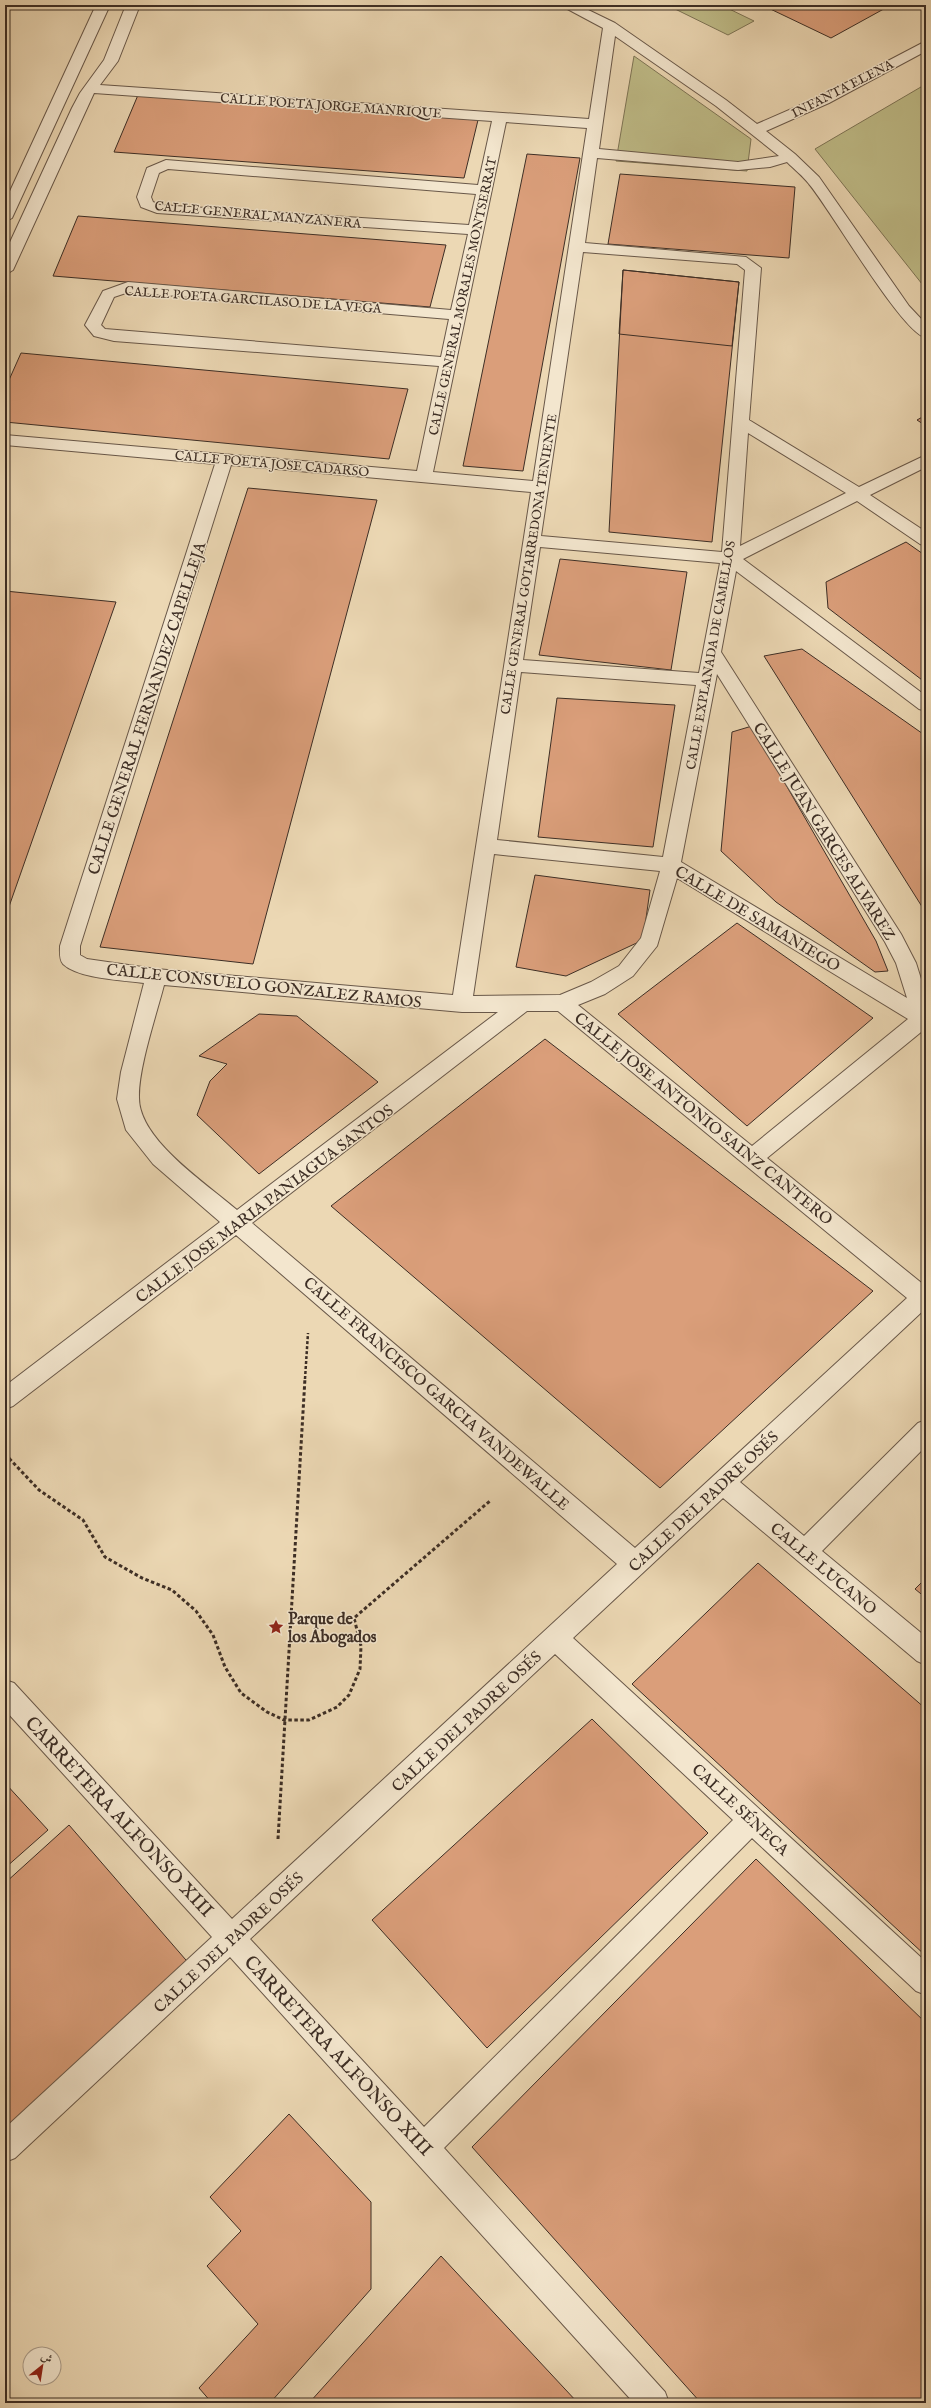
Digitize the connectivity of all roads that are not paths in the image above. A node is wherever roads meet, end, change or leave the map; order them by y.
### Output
1 (103, 5) edge
2 (120, 5) edge
3 (133, 5) edge
4 (567, 5) edge
5 (610, 26) junction
6 (926, 45) edge
7 (70, 81) junction
8 (90, 90) junction
9 (500, 116) junction
10 (595, 124) junction
11 (757, 130) junction
12 (590, 153) junction
13 (790, 157) junction
14 (484, 190) junction
15 (5, 218) edge
16 (476, 230) junction
17 (576, 247) junction
18 (5, 270) edge
19 (458, 315) junction
20 (926, 333) edge
21 (448, 362) junction
22 (741, 422) junction
23 (5, 440) edge
24 (226, 459) junction
25 (926, 460) edge
26 (424, 476) junction
27 (540, 487) junction
28 (858, 494) junction
29 (926, 540) edge
30 (532, 541) junction
31 (730, 558) junction
32 (712, 652) junction
33 (513, 665) junction
34 (706, 680) junction
35 (926, 705) edge
36 (485, 846) junction
37 (671, 865) junction
38 (70, 958) joint
39 (156, 977) junction
40 (562, 1003) junction
41 (462, 1004) junction
42 (521, 1005) junction
43 (924, 1019) edge
44 (752, 1158) junction
45 (238, 1222) junction
46 (924, 1296) edge
47 (5, 1399) edge
48 (926, 1430) edge
49 (722, 1482) junction
50 (805, 1552) junction
51 (635, 1564) junction
52 (555, 1638) junction
53 (926, 1653) edge
54 (5, 1692) edge
55 (752, 1820) junction
56 (231, 1938) junction
57 (926, 1981) edge
58 (5, 2148) edge
59 (424, 2148) junction
60 (654, 2403) edge

1 - 7 street
2 - 7 street
3 - 8 street
4 - 5 street
5 - 10 street, CALLE GENERAL GOTARREDONA TENIENTE
5 - 11 street
6 - 11 street, INFANTA ELENA
7 - 15 street
8 - 9 street, CALLE POETA JORGE MANRIQUE
8 - 18 street
9 - 10 street, CALLE POETA JORGE MANRIQUE
9 - 14 street, CALLE GENERAL MORALES MONTSERRAT
10 - 12 street, CALLE GENERAL GOTARREDONA TENIENTE
11 - 13 street
12 - 13 street
12 - 17 street, CALLE GENERAL GOTARREDONA TENIENTE
13 - 20 street
14 - 16 street, CALLE GENERAL MORALES MONTSERRAT
14 - 16 street, CALLE GENERAL MANZANERA
16 - 19 street, CALLE GENERAL MORALES MONTSERRAT
17 - 22 street, CALLE EXPLANADA DE CAMELLOS
17 - 27 street, CALLE GENERAL GOTARREDONA TENIENTE
19 - 21 street, CALLE GENERAL MORALES MONTSERRAT
19 - 21 street, CALLE POETA GARCILASO DE LA VEGA
21 - 26 street, CALLE GENERAL MORALES MONTSERRAT
22 - 28 street
22 - 31 street, CALLE EXPLANADA DE CAMELLOS
23 - 24 street, CALLE POETA JOSE CADARSO
24 - 26 street, CALLE POETA JOSE CADARSO
24 - 38 street, CALLE GENERAL FERNANDEZ CAPELLEJA
25 - 28 street
26 - 27 street, CALLE POETA JOSE CADARSO
27 - 30 street, CALLE GENERAL GOTARREDONA TENIENTE
28 - 29 street
28 - 31 street
30 - 31 street
30 - 33 street, CALLE GENERAL GOTARREDONA TENIENTE
31 - 32 street, CALLE EXPLANADA DE CAMELLOS
31 - 35 street
32 - 34 street, CALLE EXPLANADA DE CAMELLOS
32 - 43 street, CALLE JUAN GARCES ALVAREZ
33 - 34 street
33 - 36 street, CALLE GENERAL GOTARREDONA TENIENTE
34 - 37 street, CALLE EXPLANADA DE CAMELLOS
36 - 37 street, CALLE DE SAMANIEGO
36 - 41 street, CALLE GENERAL GOTARREDONA TENIENTE
37 - 40 street, CALLE EXPLANADA DE CAMELLOS
37 - 43 street, CALLE DE SAMANIEGO
38 - 39 street, CALLE CONSUELO GONZALEZ RAMOS
39 - 41 street, CALLE CONSUELO GONZALEZ RAMOS
39 - 45 street, CALLE FRANCISCO GARCIA VANDEWALLE
40 - 42 street, CALLE JOSE ANTONIO SAINZ CANTERO
40 - 44 street, CALLE JOSE ANTONIO SAINZ CANTERO
41 - 42 street, CALLE JOSE ANTONIO SAINZ CANTERO
42 - 45 street, CALLE JOSE MARIA PANIAGUA SANTOS
43 - 44 street
44 - 46 street, CALLE JOSE ANTONIO SAINZ CANTERO
45 - 47 street, CALLE JOSE MARIA PANIAGUA SANTOS
45 - 51 street, CALLE FRANCISCO GARCIA VANDEWALLE
46 - 49 street, CALLE DEL PADRE OSÉS
48 - 50 street
49 - 50 street, CALLE LUCANO
49 - 51 street, CALLE DEL PADRE OSÉS
50 - 53 street, CALLE LUCANO
51 - 52 street, CALLE DEL PADRE OSÉS
52 - 55 street, CALLE SÉNECA
52 - 56 street, CALLE DEL PADRE OSÉS
54 - 56 street, CARRETERA ALFONSO XIII
55 - 57 street, CALLE SÉNECA
55 - 59 street
56 - 58 street, CALLE DEL PADRE OSÉS
56 - 59 street, CARRETERA ALFONSO XIII
59 - 60 street, CARRETERA ALFONSO XIII

